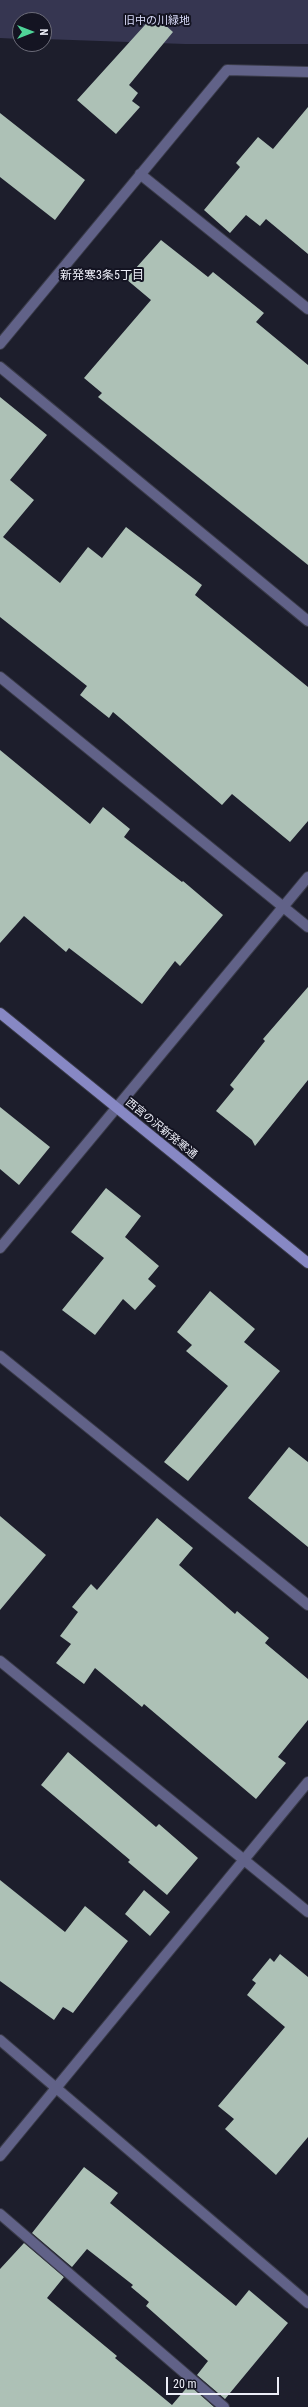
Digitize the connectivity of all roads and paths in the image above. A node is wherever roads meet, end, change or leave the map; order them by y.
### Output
1 (308, 72) edge
2 (140, 174) junction
3 (308, 309) edge
4 (0, 344) edge
5 (0, 367) edge
6 (308, 620) edge
7 (0, 677) edge
8 (308, 877) edge
9 (283, 907) junction
10 (308, 927) edge
11 (0, 1013) edge
12 (116, 1108) junction
13 (0, 1248) edge
14 (308, 1263) edge
15 (0, 1356) edge
16 (308, 1605) edge
17 (0, 1661) edge
18 (308, 1782) edge
19 (244, 1860) junction
20 (308, 1912) edge
21 (0, 2040) edge
22 (56, 2089) junction
23 (0, 2156) edge
24 (0, 2214) edge
25 (308, 2303) edge
26 (224, 2407) edge

1 - 2 street
2 - 3 street
2 - 4 street
5 - 6 street
7 - 9 street
8 - 9 street
9 - 10 street
9 - 12 street
11 - 12 street, 西宮の沢新発寒通
12 - 13 street
12 - 14 street, 西宮の沢新発寒通
15 - 16 street
17 - 19 street
18 - 19 street
19 - 20 street
19 - 22 street
21 - 22 street
22 - 23 street
22 - 25 street
24 - 26 street

